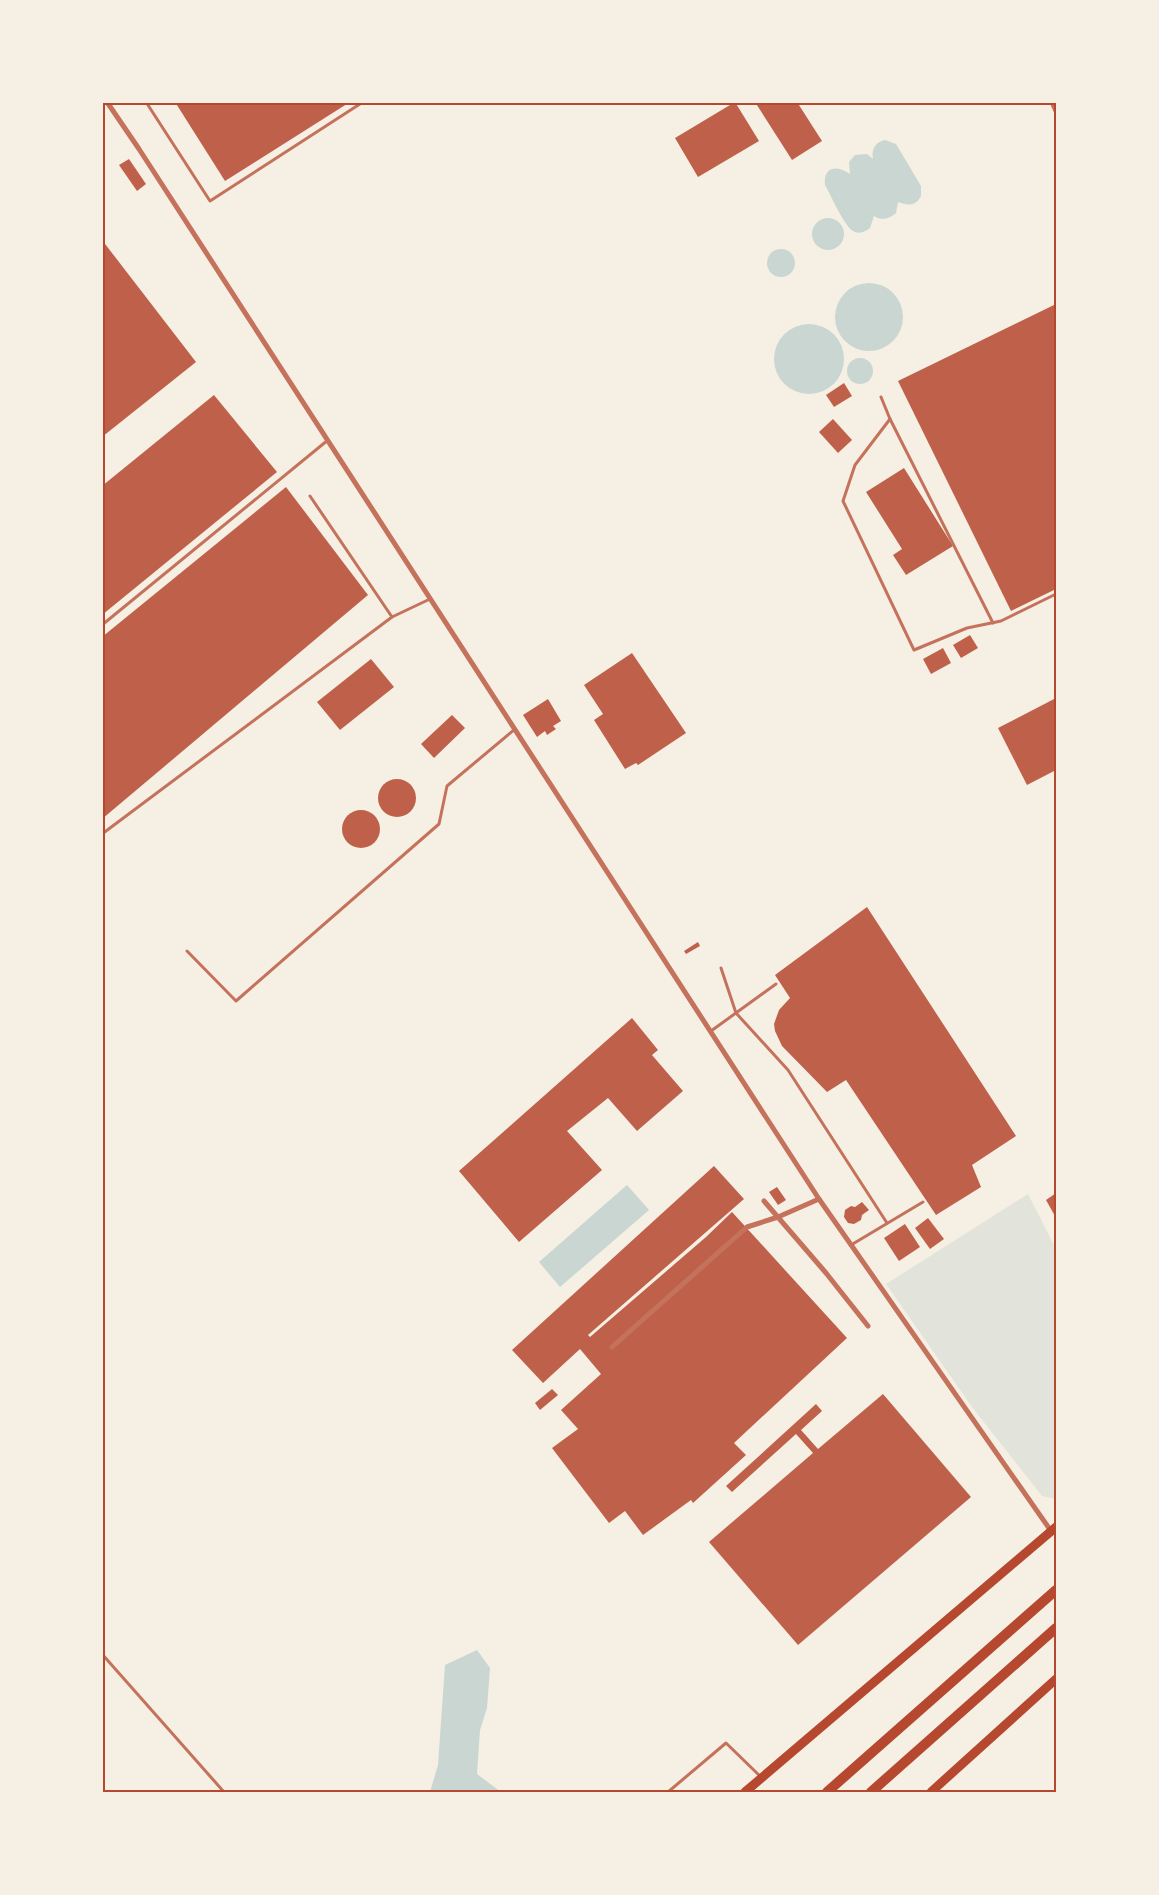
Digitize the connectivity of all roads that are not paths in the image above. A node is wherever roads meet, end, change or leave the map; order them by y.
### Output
1 (107, 102) edge
2 (146, 102) edge
3 (363, 102) edge
4 (1052, 102) edge
5 (1056, 111) edge
6 (881, 397) dead end
7 (890, 419) junction
8 (328, 440) junction
9 (310, 496) dead end
10 (1056, 594) edge
11 (431, 599) junction
12 (392, 617) junction
13 (993, 623) junction
14 (102, 625) edge
15 (515, 729) junction
16 (102, 834) edge
17 (187, 951) dead end
18 (721, 968) dead end
19 (776, 984) dead end
20 (736, 1013) junction
21 (711, 1031) junction
22 (820, 1199) junction
23 (764, 1201) dead end
24 (923, 1202) dead end
25 (778, 1217) junction
26 (887, 1223) junction
27 (851, 1245) junction
28 (868, 1326) dead end
29 (612, 1347) dead end
30 (1054, 1529) edge
31 (1056, 1590) edge
32 (1056, 1628) edge
33 (102, 1654) edge
34 (1056, 1679) edge
35 (762, 1778) junction
36 (224, 1792) edge
37 (668, 1792) edge
38 (745, 1792) edge
39 (827, 1792) edge
40 (871, 1792) edge
41 (931, 1792) edge

1 - 8 street
2 - 3 lane
4 - 5 street
6 - 7 lane
7 - 13 lane
7 - 13 lane
8 - 11 street
8 - 14 lane
9 - 12 lane
10 - 13 lane
11 - 12 lane
11 - 15 street
12 - 16 lane
15 - 17 lane
15 - 21 street
18 - 20 lane
19 - 20 lane
20 - 21 lane
20 - 26 lane
21 - 22 street
22 - 25 street
22 - 27 street
23 - 25 street
24 - 26 lane
25 - 28 street
25 - 29 street
26 - 27 lane
27 - 30 street
30 - 35 main road
31 - 39 main road
32 - 40 main road
33 - 36 lane
34 - 41 main road
35 - 37 lane
35 - 38 main road

